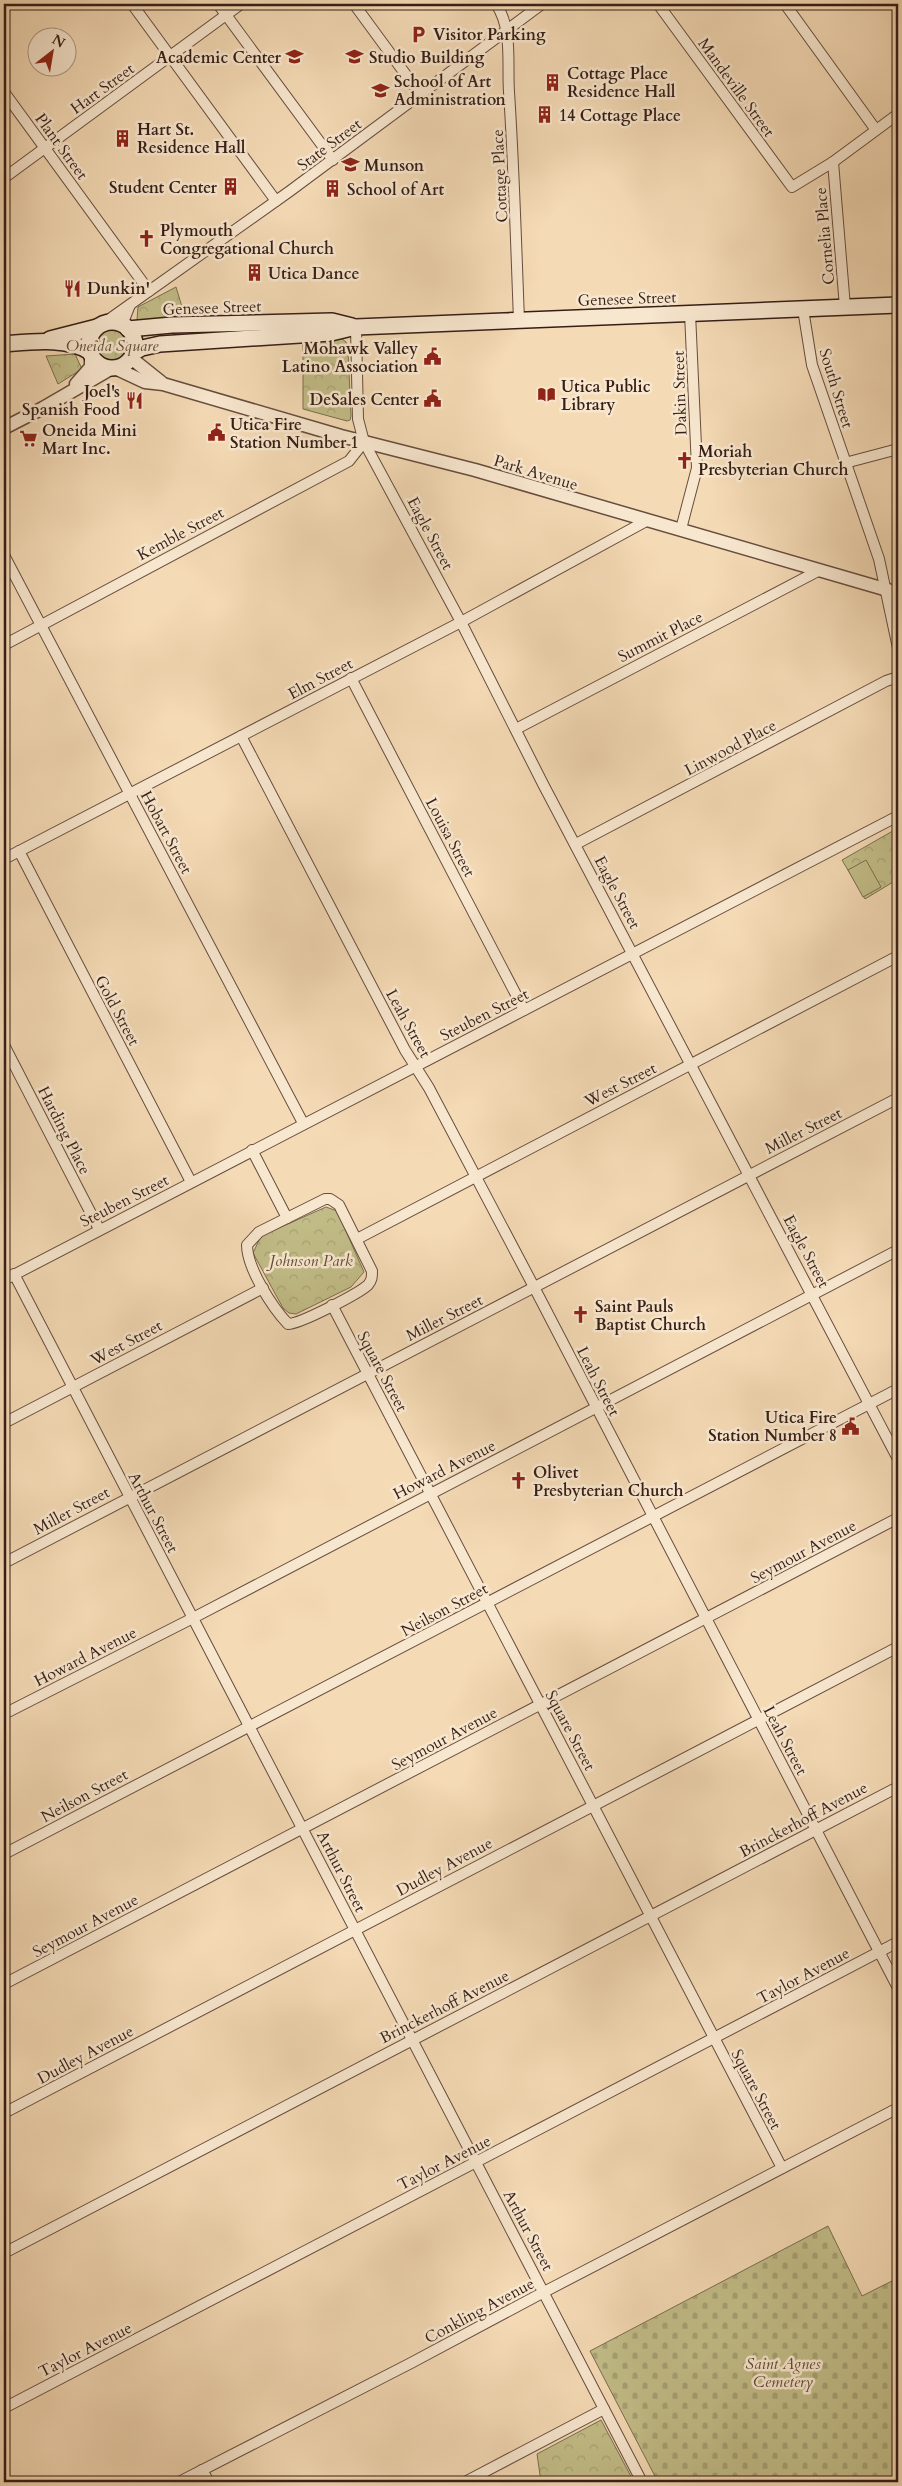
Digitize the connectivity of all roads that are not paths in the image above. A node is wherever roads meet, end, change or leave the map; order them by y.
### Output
1 (132, 4) edge
2 (218, 4) edge
3 (241, 4) edge
4 (354, 4) edge
5 (496, 4) edge
6 (542, 4) edge
7 (658, 4) edge
8 (786, 4) edge
9 (226, 15) junction
10 (508, 30) junction
11 (171, 56) junction
12 (4, 92) edge
13 (420, 94) junction
14 (898, 114) edge
15 (876, 130) junction
16 (44, 148) junction
17 (333, 160) junction
18 (833, 162) junction
19 (4, 178) edge
20 (276, 201) junction
21 (149, 291) junction
22 (130, 304) junction
23 (898, 305) edge
24 (846, 307) junction
25 (803, 309) junction
26 (690, 313) junction
27 (519, 320) junction
28 (100, 326) junction
29 (127, 328) junction
30 (356, 328) junction
31 (38, 342) junction
32 (4, 344) edge
33 (91, 354) junction
34 (132, 356) junction
35 (114, 368) junction
36 (163, 384) junction
37 (63, 397) junction
38 (4, 428) edge
39 (364, 442) junction
40 (898, 449) edge
41 (845, 463) junction
42 (648, 520) junction
43 (681, 529) junction
44 (4, 554) edge
45 (818, 571) junction
46 (885, 589) junction
47 (898, 593) edge
48 (461, 622) junction
49 (40, 624) junction
50 (4, 645) edge
51 (898, 648) edge
52 (351, 678) junction
53 (898, 678) edge
54 (516, 729) junction
55 (241, 736) junction
56 (130, 793) junction
57 (898, 816) edge
58 (576, 844) junction
59 (19, 851) junction
60 (4, 859) edge
61 (634, 953) junction
62 (898, 956) edge
63 (524, 1010) junction
64 (4, 1045) edge
65 (692, 1064) junction
66 (415, 1066) junction
67 (898, 1098) edge
68 (303, 1123) junction
69 (252, 1150) junction
70 (750, 1174) junction
71 (476, 1177) junction
72 (191, 1182) junction
73 (287, 1218) junction
74 (99, 1229) junction
75 (356, 1239) junction
76 (898, 1250) edge
77 (14, 1274) junction
78 (4, 1280) edge
79 (534, 1287) junction
80 (263, 1288) junction
81 (813, 1295) junction
82 (332, 1305) junction
83 (367, 1373) junction
84 (72, 1387) junction
85 (898, 1389) edge
86 (870, 1404) junction
87 (595, 1406) junction
88 (4, 1423) edge
89 (898, 1459) edge
90 (430, 1493) junction
91 (129, 1496) junction
92 (653, 1517) junction
93 (898, 1518) edge
94 (4, 1563) edge
95 (488, 1603) junction
96 (193, 1618) junction
97 (706, 1619) junction
98 (898, 1647) edge
99 (541, 1705) junction
100 (4, 1714) edge
101 (759, 1719) junction
102 (250, 1725) junction
103 (898, 1787) edge
104 (593, 1805) junction
105 (303, 1829) junction
106 (816, 1829) junction
107 (4, 1854) edge
108 (651, 1916) junction
109 (355, 1930) junction
110 (898, 1942) edge
111 (879, 1952) junction
112 (4, 1984) edge
113 (898, 1988) edge
114 (713, 2038) junction
115 (412, 2039) junction
116 (898, 2108) edge
117 (4, 2113) edge
118 (476, 2163) junction
119 (782, 2168) junction
120 (4, 2253) edge
121 (544, 2292) junction
122 (4, 2408) edge
123 (604, 2408) junction
124 (202, 2470) junction
125 (179, 2482) edge
126 (209, 2482) edge
127 (465, 2482) edge
128 (642, 2482) edge

1 - 11 street
2 - 9 street
3 - 9 street, Hart Street
4 - 13 street
5 - 10 street, Cottage Place
6 - 10 street, State Street
7 - 18 street, Mandeville Street
8 - 15 street
9 - 11 street, Hart Street
9 - 17 street
10 - 13 street, State Street
10 - 27 street, Cottage Place
11 - 16 street, Hart Street
11 - 20 street
12 - 16 street, Plant Street
13 - 17 street, State Street
14 - 15 street
15 - 18 street
16 - 19 street, Hart Street
16 - 21 street, Plant Street
17 - 20 street, State Street
18 - 24 street, Cornelia Place
20 - 21 street, State Street
21 - 22 street, State Street
22 - 28 street, State Street
22 - 29 street
23 - 24 main road, Genesee Street
24 - 25 main road, Genesee Street
25 - 26 main road, Genesee Street
25 - 41 street, South Street
26 - 27 main road, Genesee Street
26 - 43 street, Dakin Street
27 - 30 main road, Genesee Street
28 - 29 main road
28 - 31 main road
28 - 33 main road
29 - 30 main road, Genesee Street
29 - 34 main road
30 - 34 main road, Genesee Street
30 - 39 street, Eagle Street
31 - 32 main road
31 - 33 main road
33 - 35 main road
33 - 37 street
34 - 35 main road
34 - 36 street, Park Avenue
35 - 36 street, Park Avenue
35 - 37 street
36 - 39 street, Park Avenue
37 - 38 street
39 - 42 street, Park Avenue
39 - 48 street, Eagle Street
39 - 49 street, Kemble Street
40 - 41 street
41 - 46 street, South Street
42 - 43 street, Park Avenue
42 - 48 street, Elm Street
43 - 45 street, Park Avenue
44 - 49 street, Hobart Street
45 - 46 street, Park Avenue
45 - 54 street, Summit Place
46 - 47 street, Park Avenue
46 - 51 street, South Street
48 - 52 street, Elm Street
48 - 54 street, Eagle Street
49 - 50 street, Kemble Street
49 - 56 street, Hobart Street
52 - 55 street, Elm Street
52 - 63 street, Louisa Street
53 - 58 street, Linwood Place
54 - 58 street, Eagle Street
55 - 56 street, Elm Street
55 - 66 street, Leah Street
56 - 59 street, Elm Street
56 - 68 street, Hobart Street
57 - 61 street, Steuben Street
58 - 61 street, Eagle Street
59 - 60 street, Elm Street
59 - 72 street, Gold Street
61 - 63 street, Steuben Street
61 - 65 street, Eagle Street
62 - 65 street, West Street
63 - 66 street, Steuben Street
64 - 74 street, Harding Place
65 - 70 street, Eagle Street
65 - 71 street, West Street
66 - 68 street, Steuben Street
66 - 71 street, Leah Street
67 - 70 street, Miller Street
68 - 69 street, Steuben Street
69 - 72 street, Steuben Street
69 - 73 street
70 - 79 street, Miller Street
70 - 81 street, Eagle Street
71 - 75 street, West Street
71 - 79 street, Leah Street
72 - 74 street, Steuben Street
73 - 75 street
73 - 80 street
74 - 77 street, Steuben Street
75 - 82 street
76 - 81 street, Howard Avenue
77 - 78 street, Steuben Street
77 - 84 street, Arthur Street
79 - 83 street, Miller Street
79 - 87 street, Leah Street
80 - 82 street
80 - 84 street, West Street
81 - 86 street, Eagle Street
81 - 87 street, Howard Avenue
82 - 83 street, Square Street
83 - 90 street, Square Street
83 - 91 street, Miller Street
84 - 88 street, West Street
84 - 91 street, Arthur Street
85 - 86 street, Neilson Street
86 - 89 street, Eagle Street
86 - 92 street, Neilson Street
87 - 90 street, Howard Avenue
87 - 92 street, Leah Street
90 - 95 street, Square Street
90 - 96 street, Howard Avenue
91 - 94 street, Miller Street
91 - 96 street, Arthur Street
92 - 95 street, Neilson Street
92 - 97 street, Leah Street
93 - 97 street, Seymour Avenue
95 - 99 street, Square Street
95 - 102 street, Neilson Street
96 - 100 street, Howard Avenue
96 - 102 street, Arthur Street
97 - 99 street, Seymour Avenue
97 - 101 street, Leah Street
98 - 101 street, Dudley Avenue
99 - 104 street, Square Street
99 - 105 street, Seymour Avenue
101 - 104 street, Dudley Avenue
101 - 106 street, Leah Street
102 - 105 street, Arthur Street
102 - 107 street, Neilson Street
103 - 106 street, Brinckerhoff Avenue
104 - 108 street, Square Street
104 - 109 street, Dudley Avenue
105 - 109 street, Arthur Street
105 - 112 street, Seymour Avenue
106 - 108 street, Brinckerhoff Avenue
106 - 111 street, Leah Street
108 - 114 street, Square Street
108 - 115 street, Brinckerhoff Avenue
109 - 115 street, Arthur Street
109 - 117 street, Dudley Avenue
110 - 111 street, Taylor Avenue
111 - 113 street, Leah Street
111 - 114 street, Taylor Avenue
114 - 118 street, Taylor Avenue
114 - 119 street, Square Street
115 - 118 street, Arthur Street
115 - 120 street, Brinckerhoff Avenue
116 - 119 street, Conkling Avenue
118 - 121 street, Arthur Street
118 - 122 street, Taylor Avenue
119 - 121 street, Conkling Avenue
121 - 123 street, Arthur Street
121 - 124 street, Conkling Avenue
123 - 127 street
123 - 128 street, Arthur Street
124 - 125 street, Conkling Avenue
124 - 126 street

